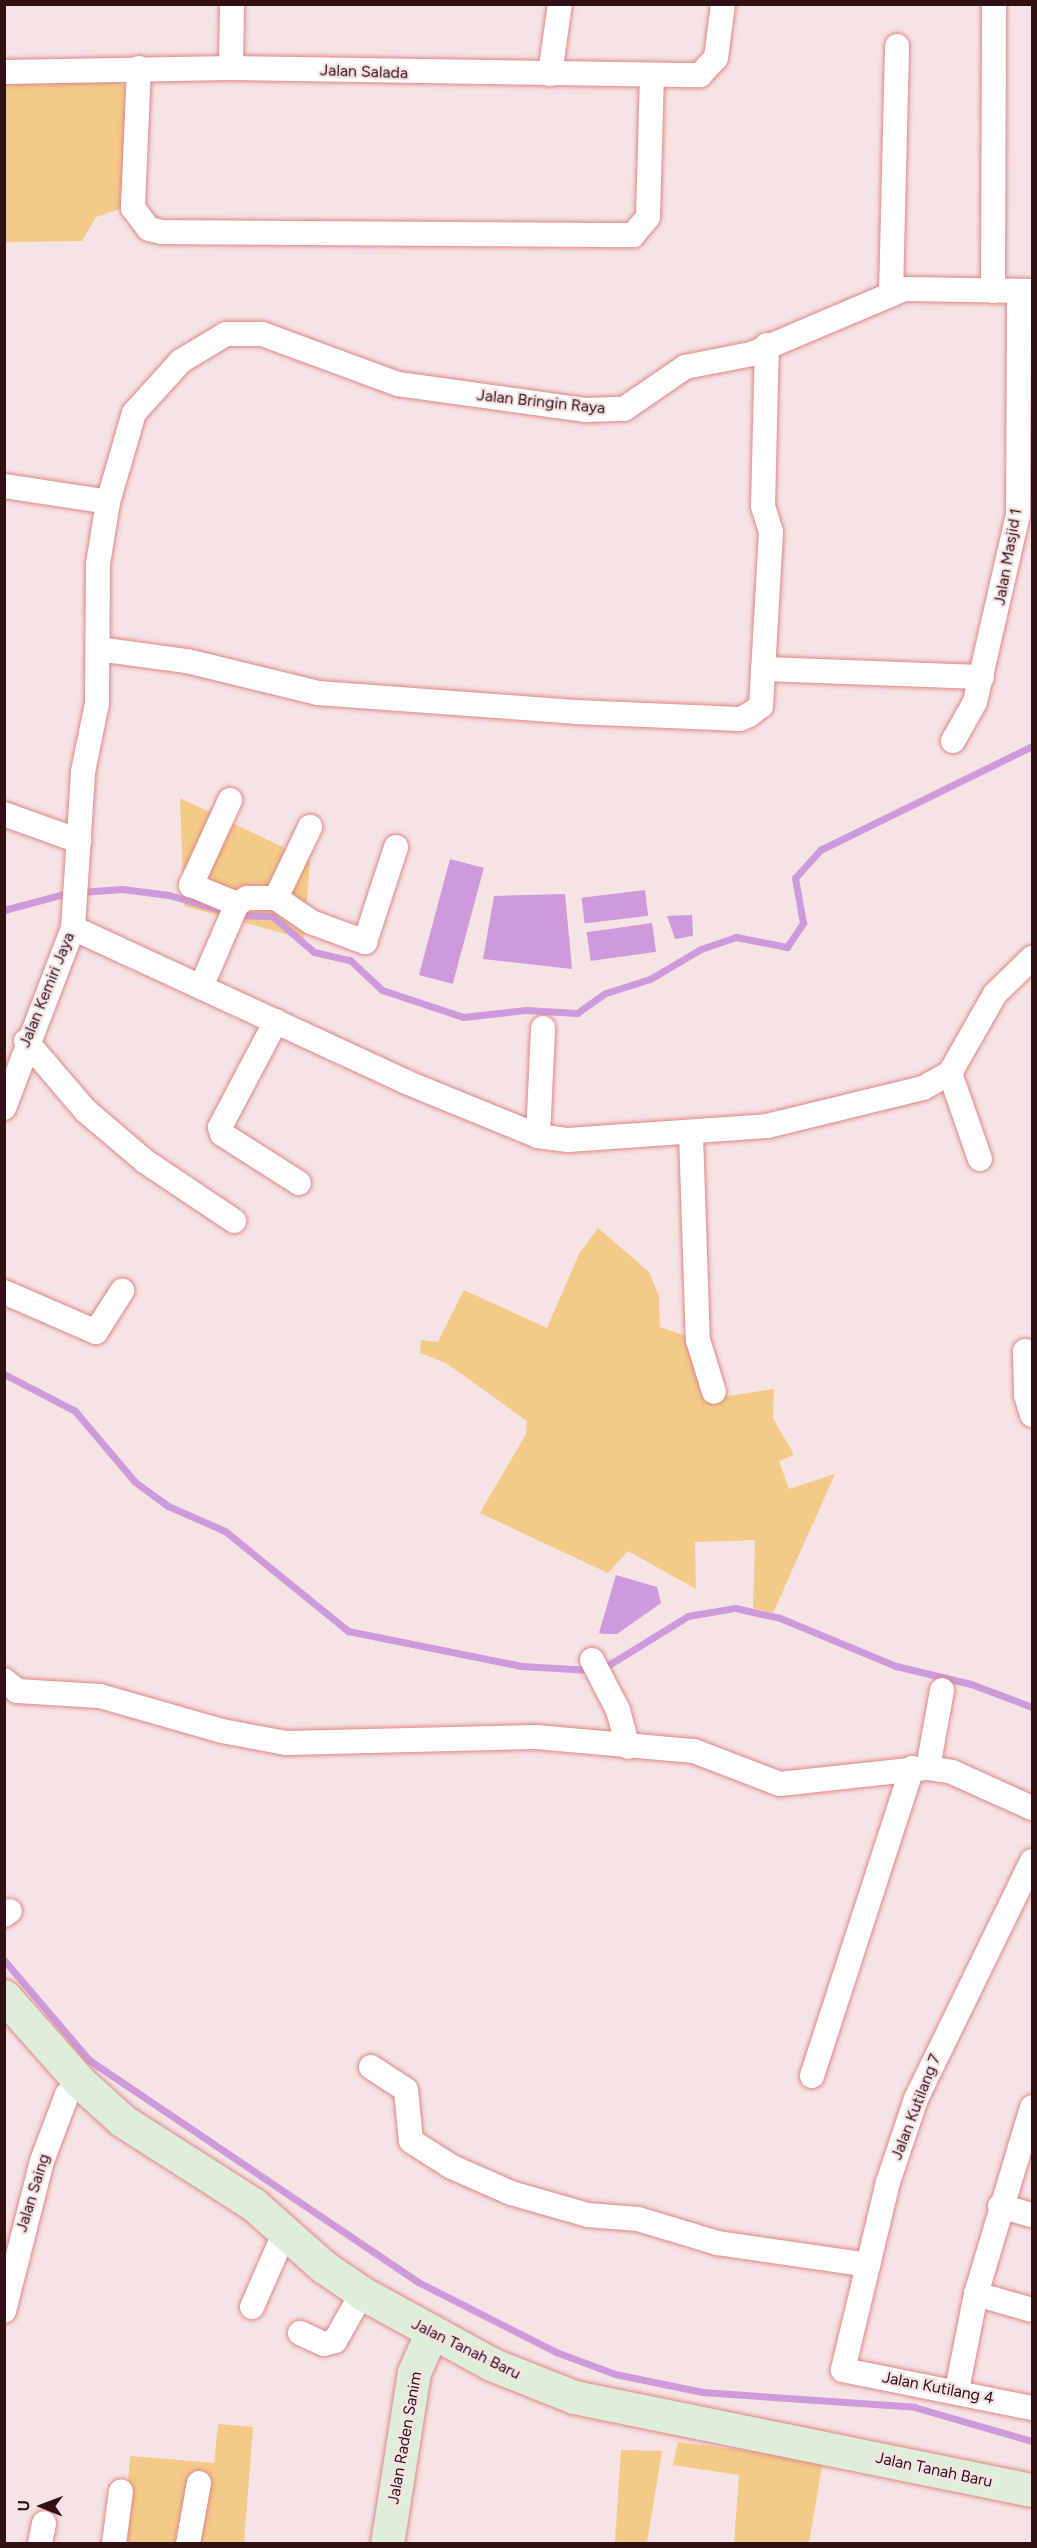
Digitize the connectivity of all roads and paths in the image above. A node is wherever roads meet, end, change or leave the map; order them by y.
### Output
1 (232, 4) edge
2 (560, 4) edge
3 (723, 4) edge
4 (994, 4) edge
5 (897, 46) dead end
6 (139, 68) junction
7 (231, 68) junction
8 (4, 72) edge
9 (550, 74) junction
10 (652, 76) junction
11 (993, 291) junction
12 (1026, 291) edge
13 (891, 294) junction
14 (767, 345) junction
15 (4, 486) edge
16 (108, 502) junction
17 (1025, 513) edge
18 (98, 649) junction
19 (763, 669) junction
20 (982, 677) junction
21 (953, 741) dead end
22 (230, 800) dead end
23 (13, 816) edge
24 (310, 827) dead end
25 (79, 837) junction
26 (396, 847) dead end
27 (276, 898) junction
28 (234, 911) junction
29 (72, 928) junction
30 (1032, 958) edge
31 (201, 987) junction
32 (276, 1021) junction
33 (543, 1028) dead end
34 (26, 1041) junction
35 (950, 1072) junction
36 (4, 1108) edge
37 (692, 1134) junction
38 (538, 1136) junction
39 (980, 1159) dead end
40 (299, 1182) dead end
41 (234, 1221) dead end
42 (4, 1292) edge
43 (122, 1292) dead end
44 (1025, 1351) dead end
45 (714, 1392) dead end
46 (1032, 1415) edge
47 (598, 1670) dead end
48 (4, 1680) edge
49 (942, 1690) dead end
50 (628, 1747) junction
51 (920, 1768) junction
52 (1032, 1808) edge
53 (1032, 1861) edge
54 (4, 1996) edge
55 (371, 2067) dead end
56 (812, 2076) dead end
57 (80, 2082) junction
58 (1032, 2107) edge
59 (1000, 2206) junction
60 (1032, 2215) edge
61 (285, 2232) junction
62 (868, 2265) junction
63 (362, 2293) junction
64 (976, 2294) junction
65 (252, 2307) dead end
66 (1032, 2310) edge
67 (4, 2311) edge
68 (300, 2333) dead end
69 (431, 2334) junction
70 (843, 2370) joint
71 (957, 2390) junction
72 (1032, 2408) edge
73 (199, 2483) dead end
74 (1032, 2490) edge
75 (121, 2491) dead end
76 (114, 2544) edge
77 (188, 2544) edge
78 (387, 2544) edge

1 - 7 street
2 - 9 street
3 - 10 street, Jalan Salada
4 - 11 street
5 - 13 street
6 - 7 street, Jalan Salada
6 - 8 street, Jalan Salada
6 - 10 street
7 - 9 street, Jalan Salada
9 - 10 street, Jalan Salada
11 - 12 street, Jalan Bringin Raya
11 - 13 street, Jalan Bringin Raya
12 - 17 street, Jalan Masjid 1
13 - 14 street, Jalan Bringin Raya
14 - 16 street, Jalan Bringin Raya
14 - 19 street
15 - 16 street
16 - 18 street, Jalan Bringin Raya
17 - 20 street, Jalan Masjid 1
18 - 19 street
18 - 25 street, Jalan Kemiri Jaya
19 - 20 street
20 - 21 street, Jalan Masjid 1
22 - 28 street
23 - 25 street
24 - 27 street
25 - 29 street, Jalan Kemiri Jaya
26 - 27 street
27 - 28 street
28 - 31 street
29 - 31 street
29 - 34 street, Jalan Kemiri Jaya
30 - 35 street
31 - 32 street
32 - 38 street
32 - 40 street
33 - 38 street
34 - 36 street, Jalan Kemiri Jaya
34 - 41 street
35 - 37 street
35 - 39 street
37 - 38 street
37 - 45 street
42 - 43 street
44 - 46 street
47 - 50 street
48 - 50 street
49 - 51 street
50 - 51 street
51 - 52 street
51 - 56 street
53 - 62 street, Jalan Kutilang 7
54 - 57 main road, Jalan Tanah Baru
55 - 62 street
57 - 61 main road, Jalan Tanah Baru
57 - 67 street, Jalan Saing
58 - 59 street
59 - 60 street
59 - 64 street
61 - 63 main road, Jalan Tanah Baru
61 - 65 street
62 - 70 street, Jalan Kutilang 7
63 - 68 street
63 - 69 main road, Jalan Tanah Baru
64 - 66 street
64 - 71 street
69 - 74 main road, Jalan Tanah Baru
69 - 78 main road, Jalan Raden Sanim
70 - 71 street, Jalan Kutilang 4
71 - 72 street, Jalan Kutilang 4
73 - 77 street
75 - 76 street

